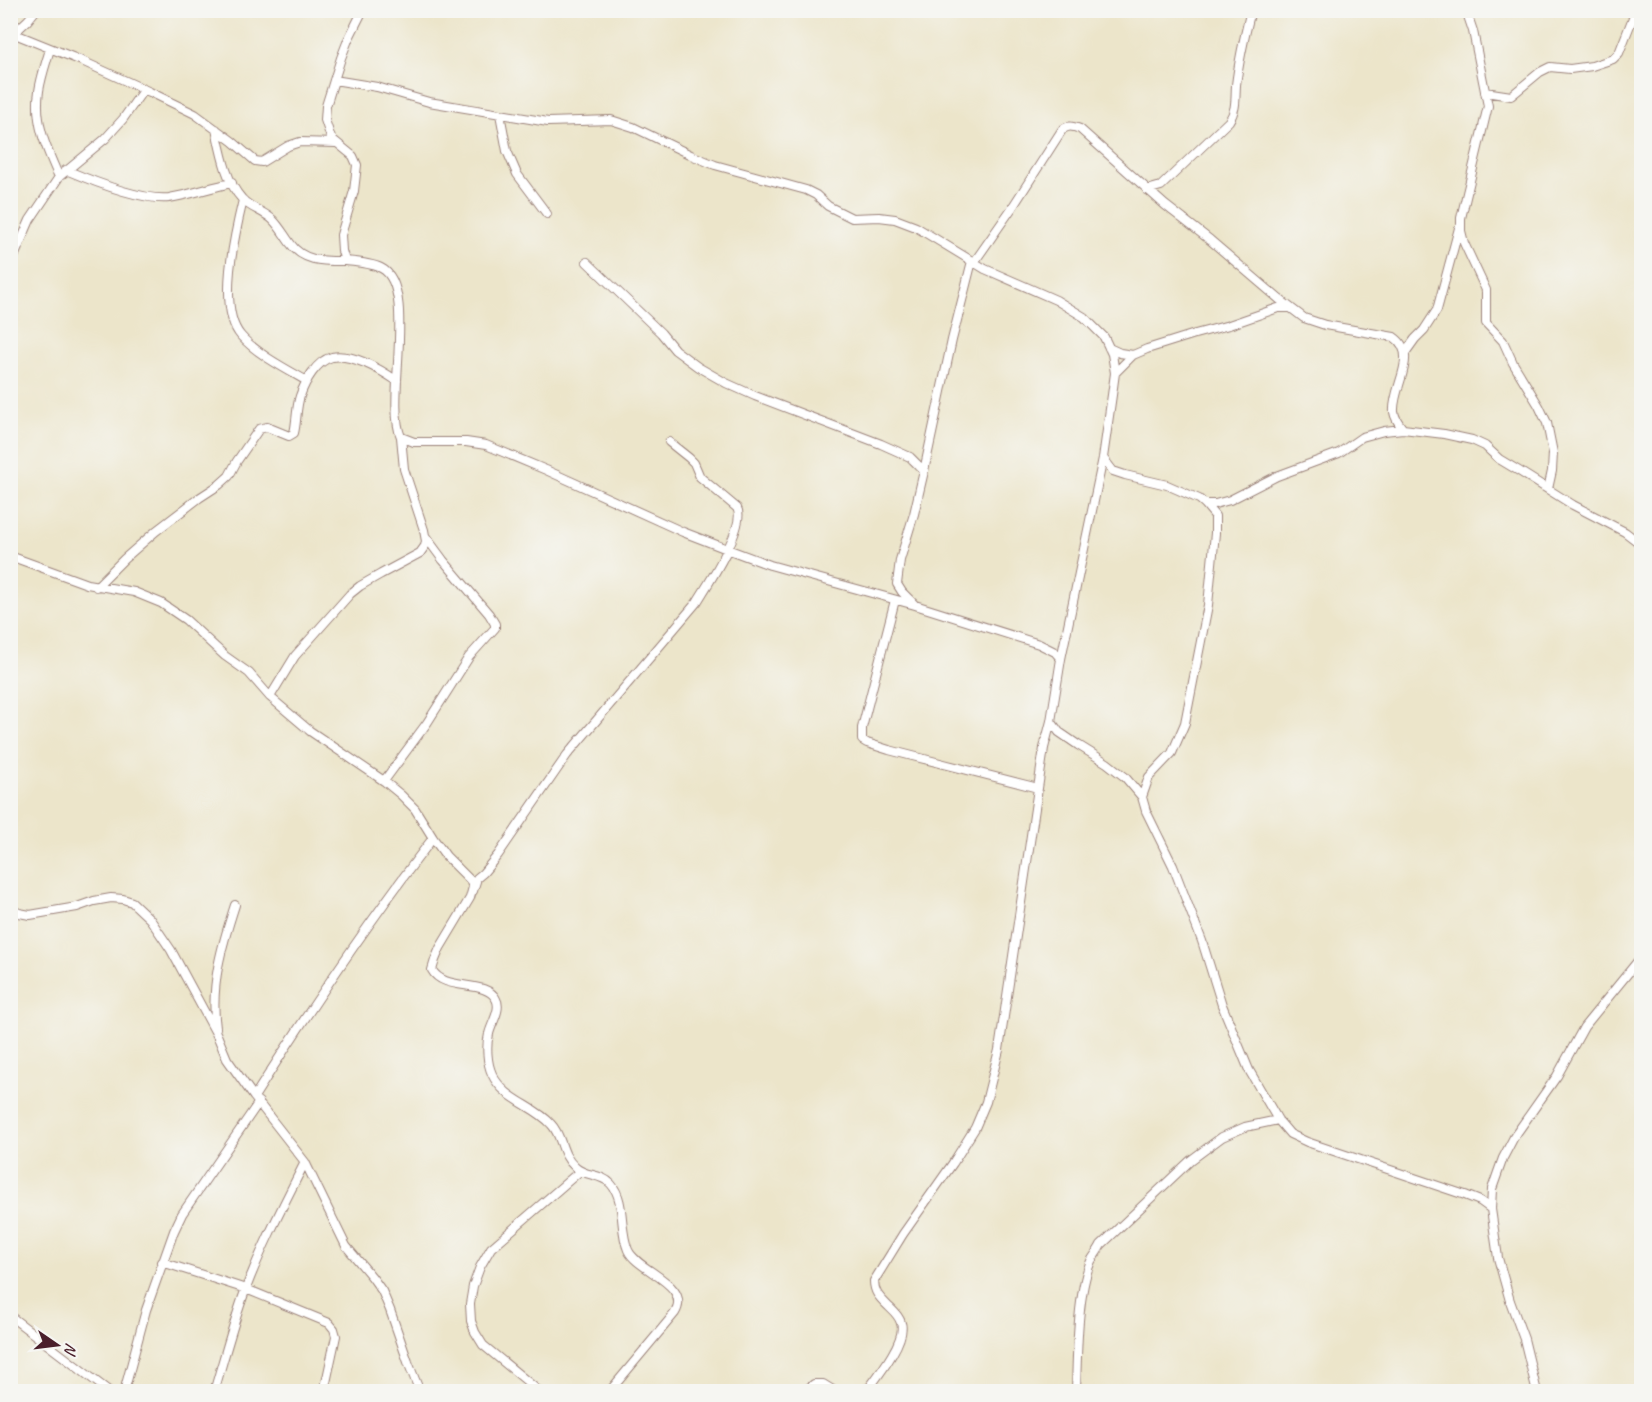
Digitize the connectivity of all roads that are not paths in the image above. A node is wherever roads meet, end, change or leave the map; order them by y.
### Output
1 (36, 10) edge
2 (363, 10) edge
3 (1251, 10) edge
4 (1466, 10) edge
5 (1636, 10) edge
6 (13, 35) edge
7 (50, 49) junction
8 (334, 80) junction
9 (144, 89) junction
10 (1485, 92) junction
11 (500, 114) junction
12 (216, 129) junction
13 (337, 144) junction
14 (66, 170) junction
15 (59, 177) junction
16 (232, 183) junction
17 (1147, 190) junction
18 (243, 200) junction
19 (547, 214) dead end
20 (1460, 225) junction
21 (345, 261) junction
22 (973, 261) junction
23 (586, 262) dead end
24 (10, 266) edge
25 (1290, 308) junction
26 (1109, 348) junction
27 (1406, 354) junction
28 (1133, 355) junction
29 (1115, 373) junction
30 (307, 381) junction
31 (397, 381) junction
32 (1403, 429) junction
33 (401, 437) junction
34 (669, 442) dead end
35 (928, 453) junction
36 (1103, 458) junction
37 (915, 460) junction
38 (924, 471) junction
39 (1548, 489) junction
40 (1230, 500) junction
41 (1205, 504) junction
42 (1215, 516) junction
43 (426, 536) junction
44 (1641, 545) edge
45 (727, 549) junction
46 (10, 556) edge
47 (897, 584) junction
48 (96, 587) junction
49 (886, 597) junction
50 (895, 600) junction
51 (915, 605) junction
52 (1061, 659) junction
53 (270, 697) junction
54 (1051, 721) junction
55 (384, 781) junction
56 (1038, 788) junction
57 (1142, 797) junction
58 (432, 838) junction
59 (472, 892) junction
60 (235, 906) dead end
61 (10, 908) edge
62 (1641, 956) edge
63 (217, 1035) junction
64 (256, 1100) junction
65 (1278, 1120) junction
66 (305, 1162) junction
67 (580, 1171) junction
68 (1491, 1209) junction
69 (162, 1262) junction
70 (246, 1289) junction
71 (10, 1316) edge
72 (110, 1392) edge
73 (124, 1392) edge
74 (214, 1392) edge
75 (324, 1392) edge
76 (338, 1392) edge
77 (420, 1392) edge
78 (540, 1392) edge
79 (609, 1392) edge
80 (804, 1392) edge
81 (836, 1392) edge
82 (866, 1392) edge
83 (1076, 1392) edge
84 (1537, 1392) edge

1 - 6 street
2 - 8 street
3 - 17 street
4 - 10 street
5 - 10 street
6 - 7 street
7 - 9 street
7 - 15 street
8 - 11 street
8 - 13 street
9 - 12 street
9 - 14 street
10 - 20 street
11 - 19 street
11 - 22 street
12 - 13 street
12 - 16 street
13 - 21 street
14 - 15 street
14 - 16 street
15 - 24 street
16 - 18 street
17 - 22 street
17 - 25 street
18 - 21 street
18 - 30 street
20 - 27 street
20 - 39 street
21 - 31 street
22 - 26 street
22 - 35 street
23 - 37 street
25 - 27 street
25 - 28 street
26 - 28 street
26 - 29 street
27 - 32 street
28 - 29 street
29 - 36 street
30 - 31 street
30 - 48 street
31 - 33 street
32 - 39 street
32 - 40 street
33 - 43 street
33 - 45 street
34 - 45 street
35 - 37 street
35 - 38 street
36 - 41 street
36 - 52 street
37 - 38 street
38 - 47 street
39 - 44 street
40 - 41 street
40 - 42 street
41 - 42 street
42 - 57 street
43 - 53 street
43 - 55 street
45 - 49 street
45 - 59 street
46 - 48 street
47 - 49 street
47 - 51 street
48 - 53 street
49 - 50 street
50 - 51 street
50 - 56 street
51 - 52 street
52 - 54 street
53 - 55 street
54 - 56 street
54 - 57 street
55 - 58 street
56 - 82 street
57 - 65 street
58 - 59 street
58 - 64 street
59 - 67 street
60 - 63 street
61 - 63 street
62 - 68 street
63 - 64 street
64 - 66 street
64 - 69 street
65 - 68 street
65 - 83 street
66 - 70 street
66 - 77 street
67 - 78 street
67 - 79 street
68 - 84 street
69 - 70 street
69 - 73 street
70 - 74 street
70 - 75 street
71 - 72 street
75 - 76 street
80 - 81 street

